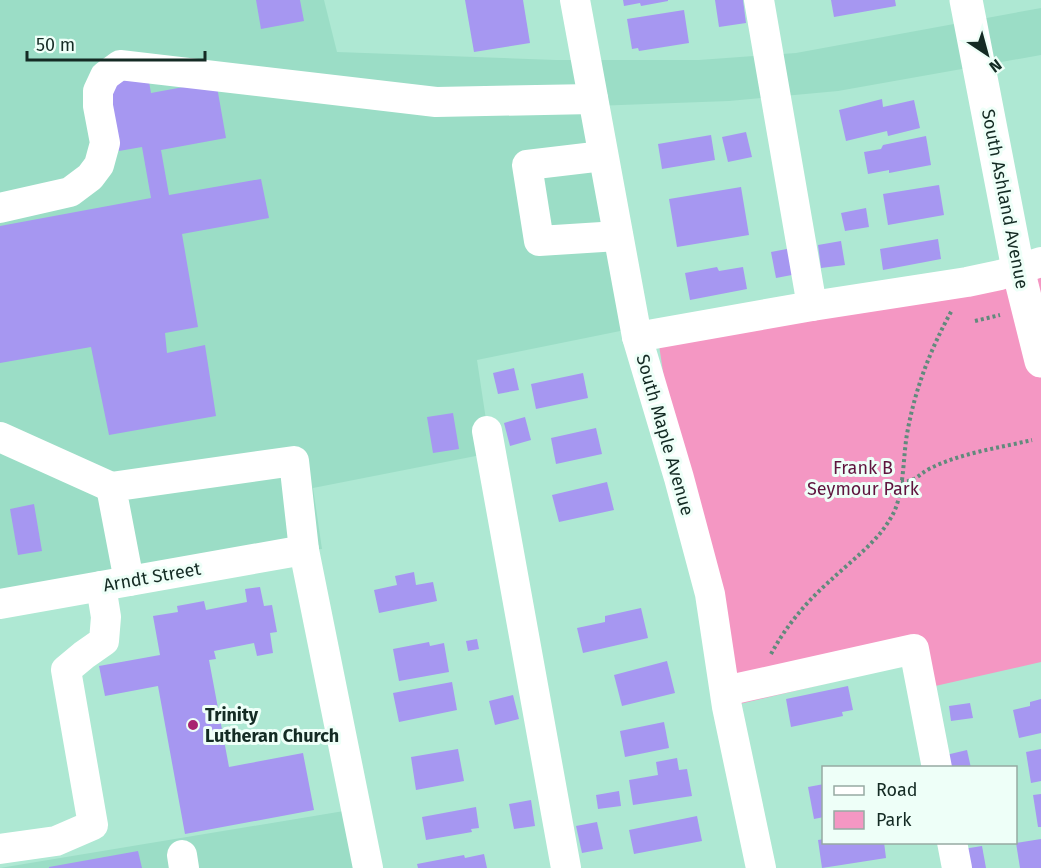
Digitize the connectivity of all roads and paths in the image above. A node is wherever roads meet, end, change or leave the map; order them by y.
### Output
1 (575, 0) edge
2 (759, 0) edge
3 (966, 0) edge
4 (593, 99) junction
5 (603, 156) junction
6 (0, 208) edge
7 (618, 236) junction
8 (1030, 266) edge
9 (956, 304) dead end
10 (812, 306) junction
11 (1001, 315) dead end
12 (975, 321) dead end
13 (637, 337) junction
14 (1041, 361) edge
15 (486, 431) dead end
16 (0, 436) edge
17 (1032, 440) dead end
18 (901, 482) junction
19 (111, 487) junction
20 (304, 550) junction
21 (115, 583) junction
22 (0, 604) edge
23 (768, 659) dead end
24 (725, 691) junction
25 (938, 766) edge
26 (952, 844) edge
27 (0, 849) edge
28 (368, 868) edge
29 (566, 868) edge
30 (761, 868) edge
31 (957, 868) edge

1 - 4 street, South Maple Avenue
2 - 10 street
3 - 8 main road, South Ashland Avenue
4 - 5 street, South Maple Avenue
4 - 6 street
5 - 7 street, South Maple Avenue
5 - 7 street
7 - 13 street, South Maple Avenue
8 - 10 street
8 - 14 main road, South Ashland Avenue
9 - 18 path
10 - 13 street
11 - 12 path
13 - 24 street, South Maple Avenue
15 - 29 street
16 - 19 street
17 - 18 path
18 - 23 path
19 - 20 street
19 - 21 street
20 - 21 street, Arndt Street
20 - 28 street
21 - 22 street, Arndt Street
21 - 27 street
24 - 25 street
24 - 30 street, South Maple Avenue
26 - 31 street

